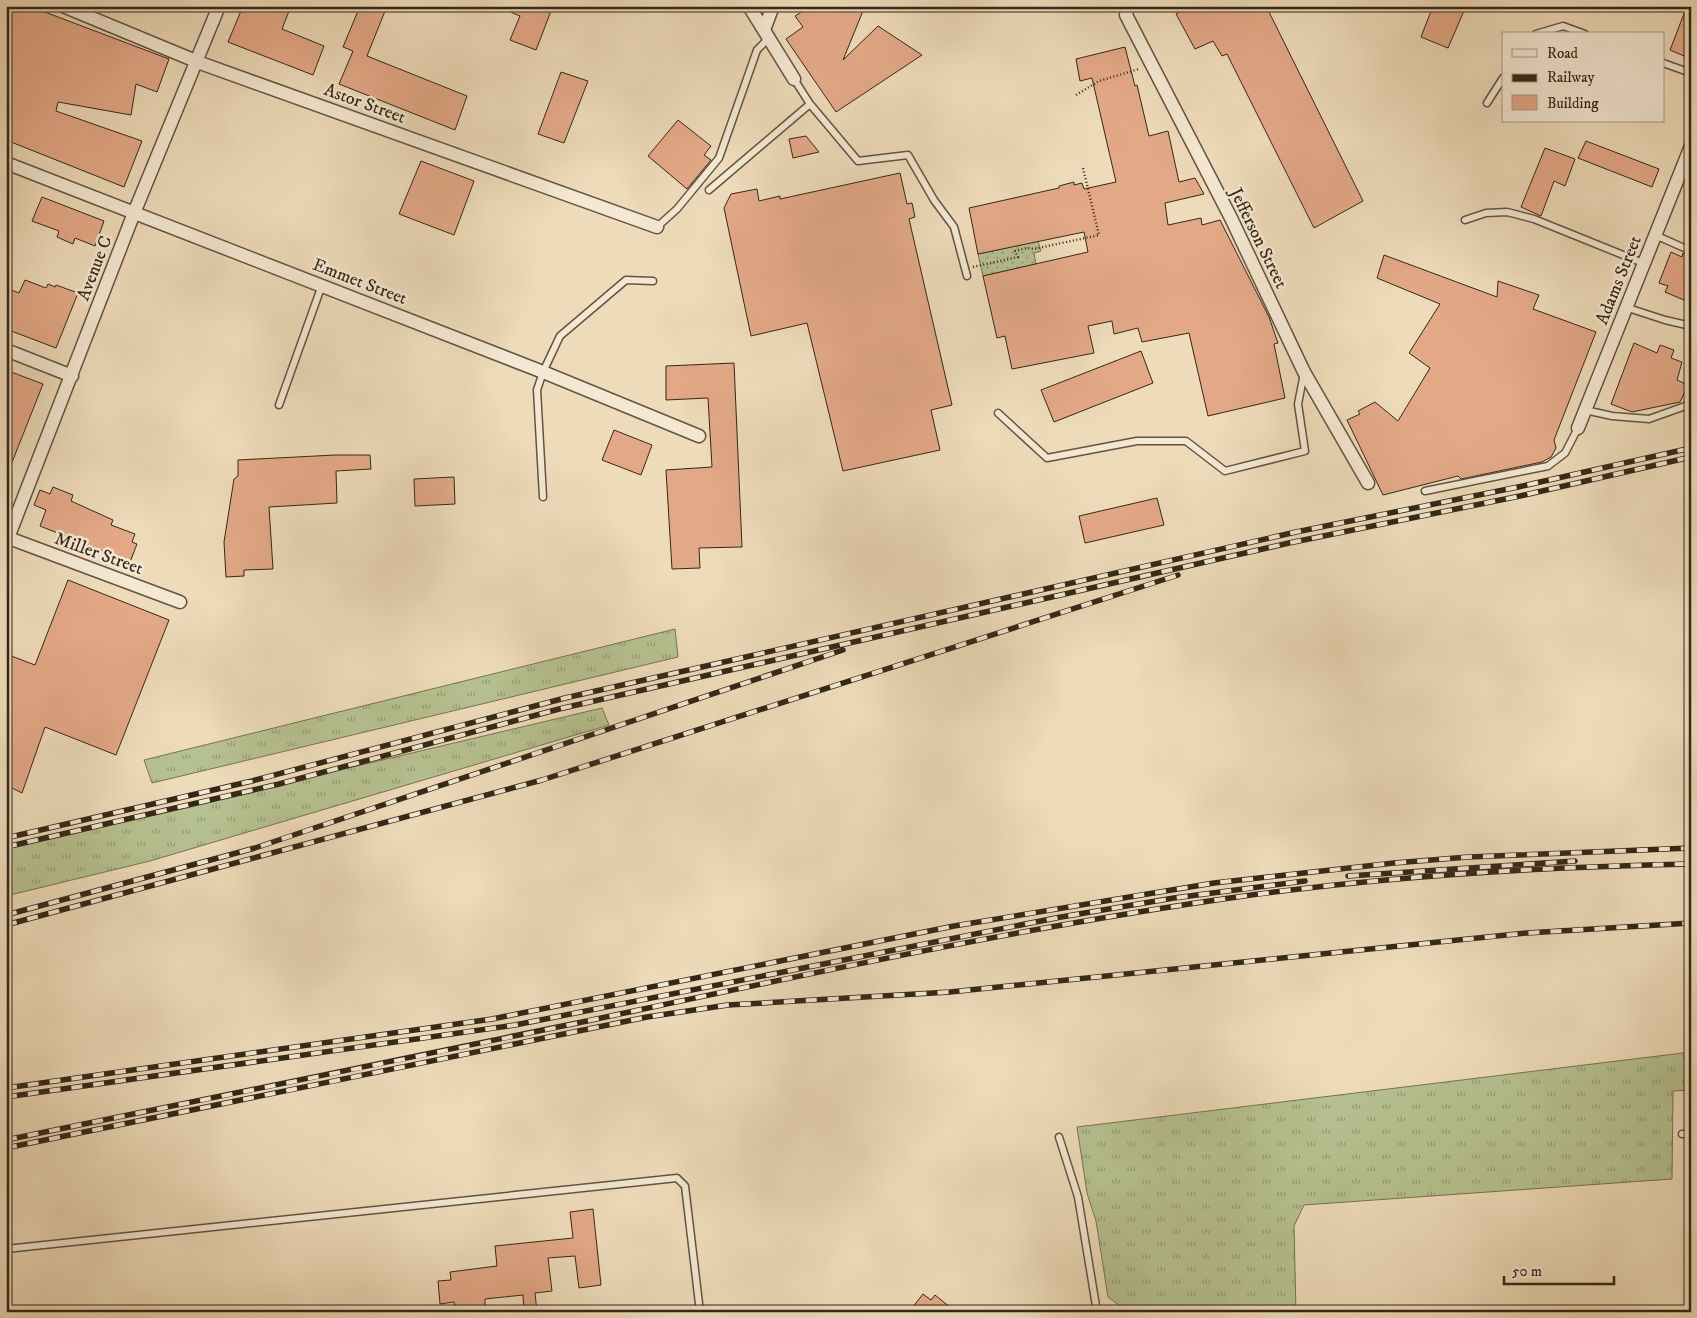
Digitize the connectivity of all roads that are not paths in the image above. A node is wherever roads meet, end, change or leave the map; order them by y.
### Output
1 (63, 6) edge
2 (219, 6) edge
3 (749, 6) edge
4 (773, 6) edge
5 (1128, 6) edge
6 (1543, 32) edge
7 (1580, 32) edge
8 (766, 34) junction
9 (197, 61) junction
10 (1664, 62) edge
11 (1691, 73) edge
12 (794, 79) joint
13 (1502, 79) edge
14 (1486, 103) dead end
15 (810, 104) junction
16 (1691, 146) edge
17 (6, 163) edge
18 (709, 190) dead end
19 (134, 213) junction
20 (1465, 220) dead end
21 (658, 227) joint
22 (1655, 235) junction
23 (1691, 251) edge
24 (1644, 263) junction
25 (966, 276) dead end
26 (653, 281) dead end
27 (322, 285) junction
28 (1625, 307) junction
29 (1691, 326) edge
30 (6, 350) edge
31 (543, 372) junction
32 (1304, 372) junction
33 (72, 376) junction
34 (1691, 404) edge
35 (279, 405) dead end
36 (1585, 410) junction
37 (998, 413) dead end
38 (1578, 428) joint
39 (699, 436) dead end
40 (1368, 483) dead end
41 (1425, 491) dead end
42 (543, 497) dead end
43 (7, 539) edge
44 (180, 602) dead end
45 (1682, 1134) dead end
46 (1691, 1134) edge
47 (1059, 1137) dead end
48 (6, 1249) edge
49 (700, 1312) edge
50 (1097, 1312) edge

1 - 9 street, Astor Street
2 - 9 street, Avenue C
3 - 8 street
4 - 8 street
5 - 32 street, Jefferson Street
6 - 7 lane
8 - 12 street
8 - 21 lane
9 - 19 street, Avenue C
9 - 21 street, Astor Street
10 - 11 lane
12 - 15 lane
13 - 14 lane
15 - 18 lane
15 - 25 lane
16 - 22 street, Adams Street
17 - 19 street, Emmet Street
19 - 27 street, Emmet Street
19 - 33 street, Avenue C
20 - 24 lane
22 - 23 lane
22 - 24 street, Adams Street
24 - 28 street, Adams Street
26 - 31 lane
27 - 31 street, Emmet Street
27 - 35 lane
28 - 29 lane
28 - 36 street, Adams Street
30 - 33 street
31 - 39 street, Emmet Street
31 - 42 lane
32 - 37 lane
32 - 40 street, Jefferson Street
33 - 43 street, Avenue C
34 - 36 lane
36 - 38 street, Adams Street
38 - 41 lane
43 - 44 street, Miller Street
45 - 46 lane
47 - 50 lane
48 - 49 lane

